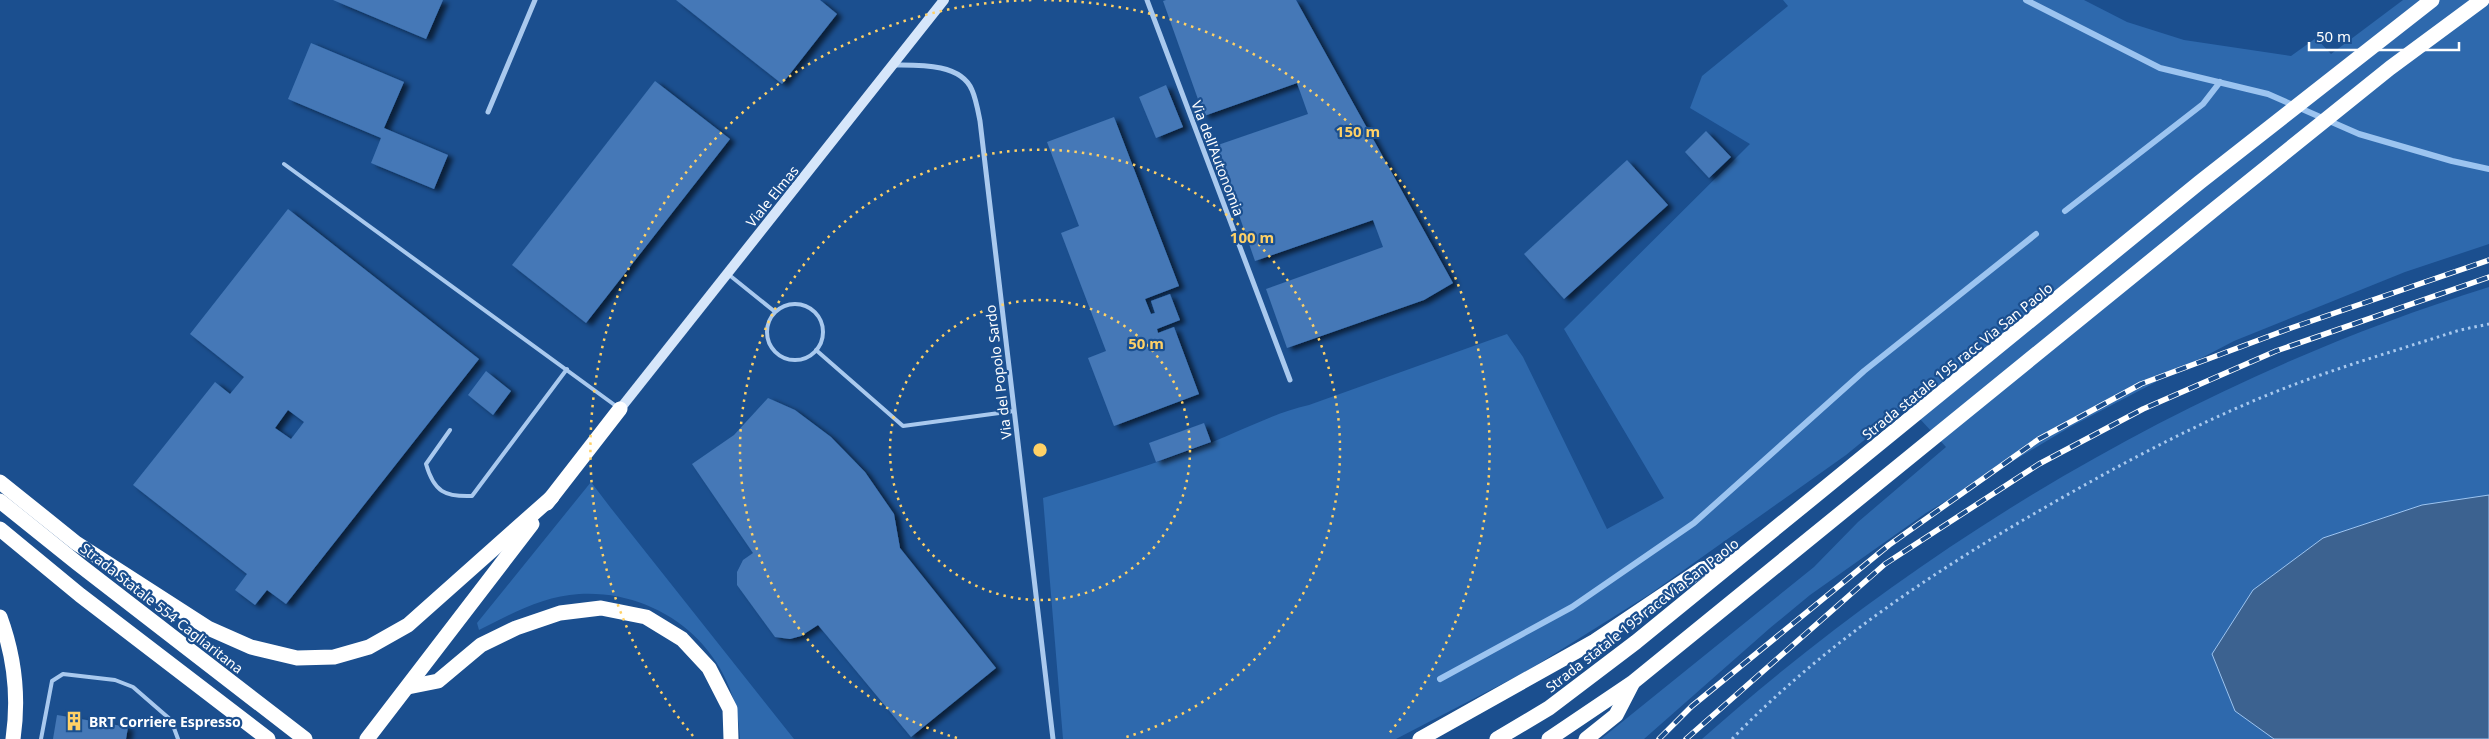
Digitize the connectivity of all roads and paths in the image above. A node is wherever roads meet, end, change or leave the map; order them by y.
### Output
1 (534, 0) edge
2 (944, 0) edge
3 (1147, 0) edge
4 (2432, 0) edge
5 (2482, 0) edge
6 (894, 65) junction
7 (488, 112) dead end
8 (284, 164) dead end
9 (728, 274) junction
10 (774, 311) junction
11 (2489, 324) edge
12 (816, 350) junction
13 (566, 369) junction
14 (1290, 380) dead end
15 (620, 409) junction
16 (1014, 411) junction
17 (450, 430) dead end
18 (0, 482) edge
19 (552, 497) junction
20 (0, 500) edge
21 (0, 529) edge
22 (1738, 560) junction
23 (0, 617) edge
24 (1632, 683) junction
25 (408, 687) junction
26 (13, 739) edge
27 (41, 739) edge
28 (178, 739) edge
29 (268, 739) edge
30 (305, 739) edge
31 (367, 739) edge
32 (731, 739) edge
33 (1053, 739) edge
34 (1420, 739) edge
35 (1497, 739) edge
36 (1549, 739) edge
37 (1586, 739) edge
38 (1732, 739) edge

1 - 7 street
2 - 6 main road, Viale Elmas
3 - 14 street, Via dell'Autonomia
4 - 22 highway, Strada statale 195 racc Via San Paolo
5 - 24 highway
6 - 9 main road, Viale Elmas
6 - 16 street, Via del Popolo Sardo
8 - 13 lane
9 - 10 lane
9 - 15 main road, Viale Elmas
10 - 12 lane
10 - 12 lane
11 - 38 path
12 - 16 lane
13 - 15 lane
13 - 17 lane
15 - 19 highway
16 - 33 street, Via del Popolo Sardo
18 - 19 highway
19 - 25 highway
20 - 30 highway, Strada Statale 554 Cagliaritana
21 - 29 highway
22 - 34 highway
22 - 35 highway, Strada statale 195 racc Via San Paolo
23 - 26 highway
24 - 36 highway
24 - 37 highway
25 - 31 highway
25 - 32 highway
27 - 28 lane

